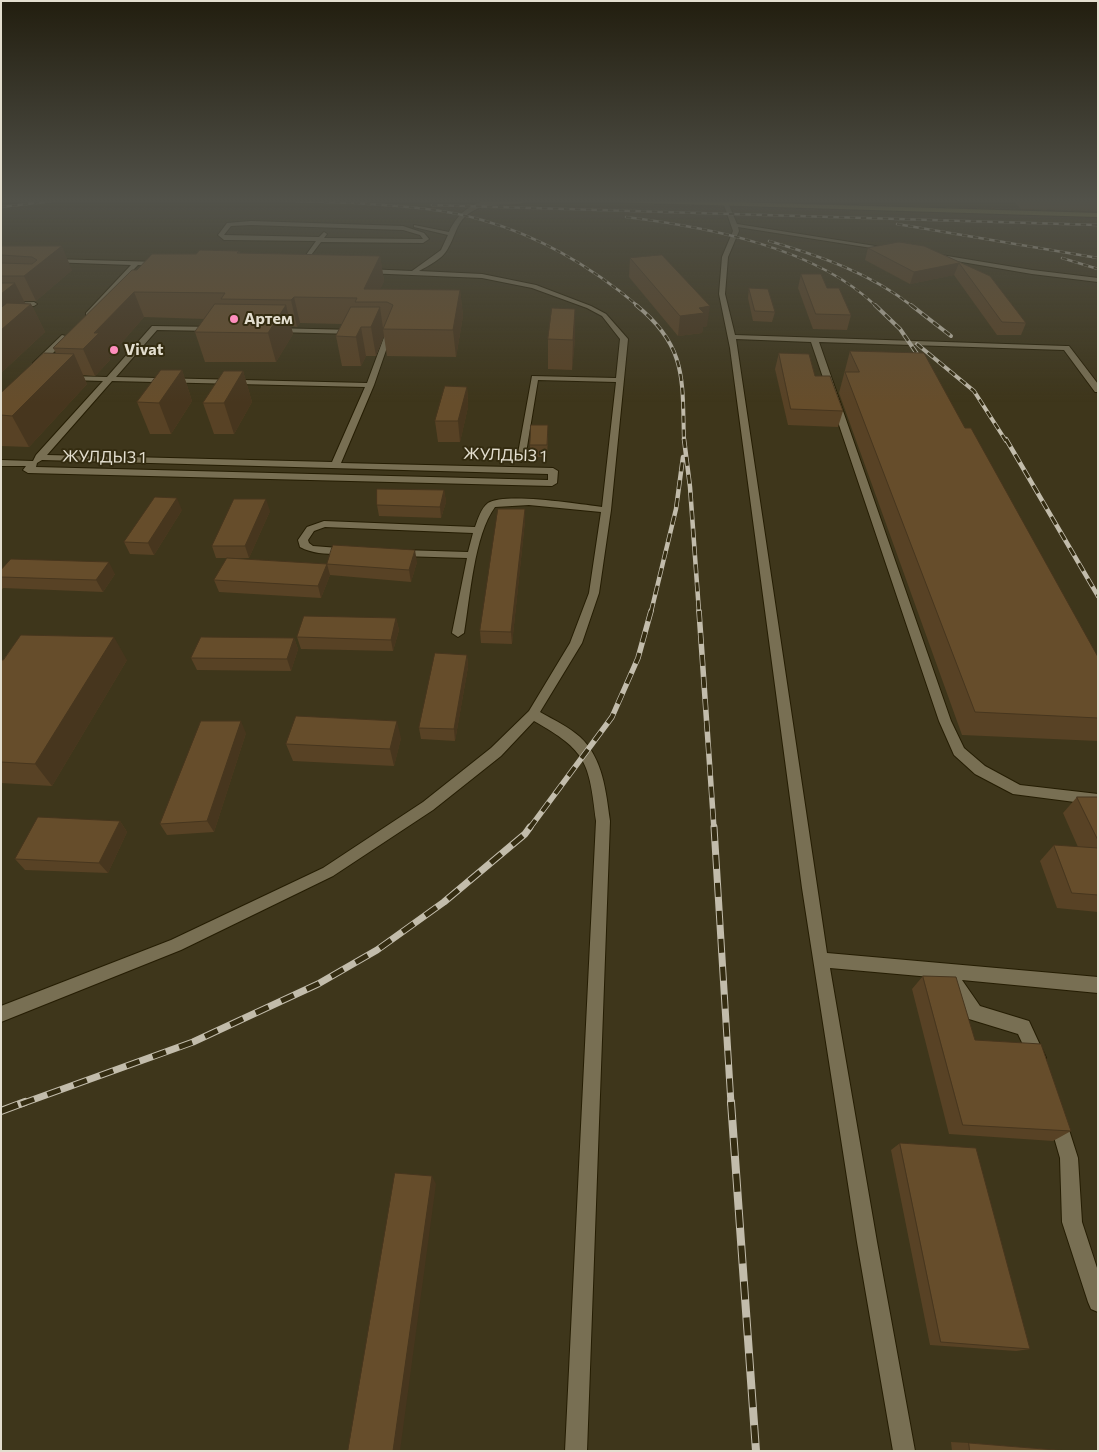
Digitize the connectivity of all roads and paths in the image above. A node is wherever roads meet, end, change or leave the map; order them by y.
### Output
1 (133, 267) edge
2 (422, 267) edge
3 (723, 267) edge
4 (1002, 267) edge
5 (356, 271) edge
6 (413, 273) junction
7 (1098, 280) edge
8 (101, 300) junction
9 (34, 304) dead end
10 (1, 305) edge
11 (97, 315) edge
12 (81, 321) edge
13 (74, 328) edge
14 (224, 329) edge
15 (263, 330) edge
16 (362, 332) edge
17 (381, 332) dead end
18 (732, 337) junction
19 (814, 340) junction
20 (31, 370) edge
21 (57, 378) edge
22 (110, 379) junction
23 (620, 380) junction
24 (370, 385) junction
25 (1098, 390) edge
26 (521, 459) dead end
27 (37, 461) junction
28 (1, 463) edge
29 (335, 465) junction
30 (606, 510) junction
31 (479, 530) junction
32 (358, 551) edge
33 (387, 552) edge
34 (473, 555) junction
35 (458, 633) dead end
36 (533, 714) junction
37 (1098, 800) edge
38 (821, 960) junction
39 (946, 971) junction
40 (1098, 985) edge
41 (1, 1014) edge
42 (1045, 1072) edge
43 (1053, 1101) edge
44 (1098, 1302) edge
45 (576, 1451) edge
46 (904, 1451) edge

1 - 8 street
2 - 6 street
3 - 18 street
4 - 7 street
5 - 6 street
6 - 23 street
8 - 11 street
8 - 12 street
9 - 10 street
13 - 20 street
14 - 22 street
15 - 16 street
17 - 24 street
18 - 19 street
18 - 38 street
19 - 25 street
19 - 37 street
21 - 22 street
22 - 24 street
22 - 27 street
23 - 26 street
23 - 30 street
24 - 29 street
27 - 28 street, ЖУЛДЫЗ 1
27 - 29 street, ЖУЛДЫЗ 1
27 - 29 street, ЖУЛДЫЗ 1
30 - 31 street
30 - 36 street
31 - 32 street
31 - 34 street
33 - 34 street
34 - 35 street
36 - 41 street
36 - 45 street
38 - 39 street
38 - 46 street
39 - 40 street
39 - 42 street
43 - 44 street

